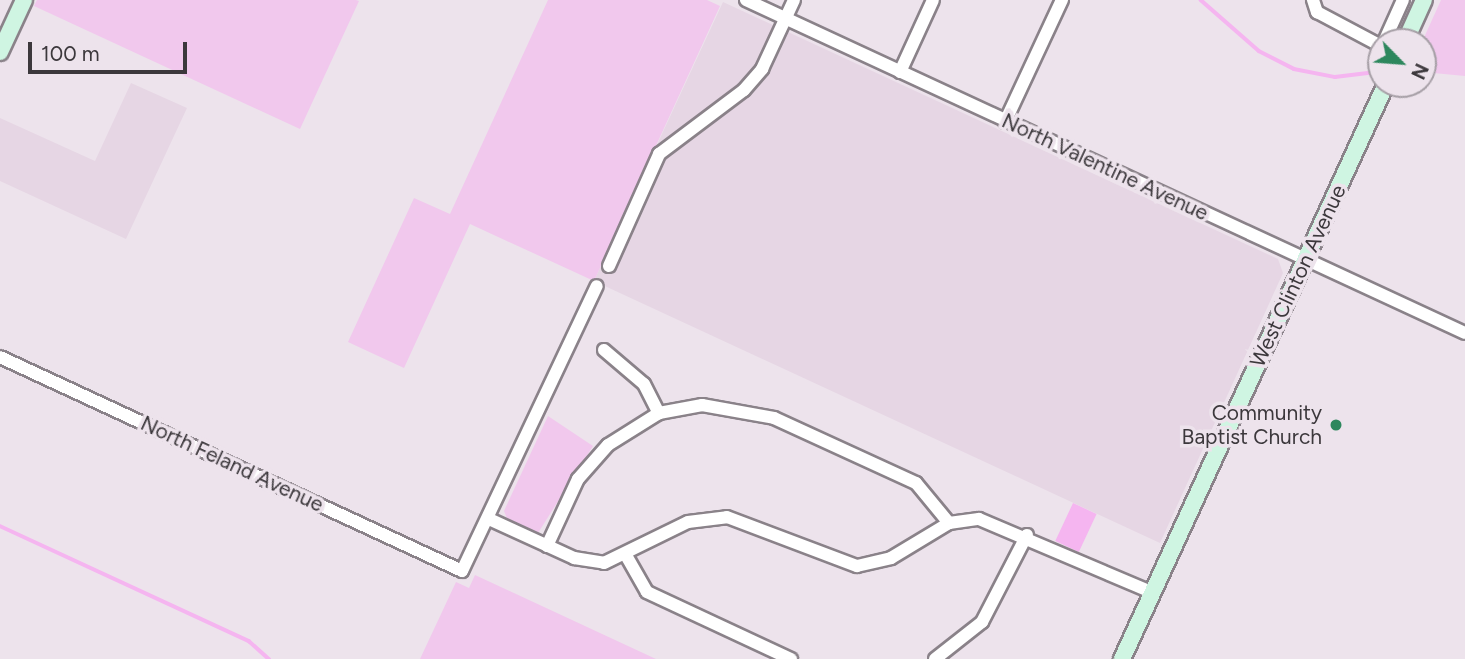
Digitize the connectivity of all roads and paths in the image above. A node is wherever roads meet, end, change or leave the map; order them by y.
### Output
1 (24, 0) edge
2 (747, 0) edge
3 (794, 0) edge
4 (933, 0) edge
5 (1062, 0) edge
6 (1313, 0) edge
7 (1403, 0) edge
8 (1424, 0) edge
9 (785, 18) junction
10 (1390, 28) edge
11 (1411, 28) edge
12 (1367, 37) edge
13 (0, 52) edge
14 (900, 72) junction
15 (1380, 98) edge
16 (1005, 122) junction
17 (1307, 260) junction
18 (609, 266) dead end
19 (597, 286) dead end
20 (1465, 333) edge
21 (604, 350) dead end
22 (0, 357) edge
23 (660, 413) junction
24 (489, 519) junction
25 (949, 523) junction
26 (1027, 535) junction
27 (547, 546) junction
28 (627, 557) junction
29 (1153, 593) junction
30 (791, 659) edge
31 (936, 659) edge
32 (1122, 659) edge

1 - 13 main road
2 - 9 street, North Valentine Avenue
3 - 9 street
4 - 14 street
5 - 16 street
6 - 12 street
7 - 10 street
8 - 11 main road
9 - 14 street, North Valentine Avenue
9 - 18 street
14 - 16 street, North Valentine Avenue
15 - 17 main road, West Clinton Avenue
16 - 17 street, North Valentine Avenue
17 - 20 street, North Valentine Avenue
17 - 29 main road, West Clinton Avenue
19 - 24 street
21 - 23 street
22 - 24 street, North Feland Avenue
23 - 25 street
23 - 27 street
24 - 27 street
25 - 26 street
25 - 28 street
26 - 29 street
26 - 31 street
27 - 28 street
28 - 30 street
29 - 32 main road, West Clinton Avenue

